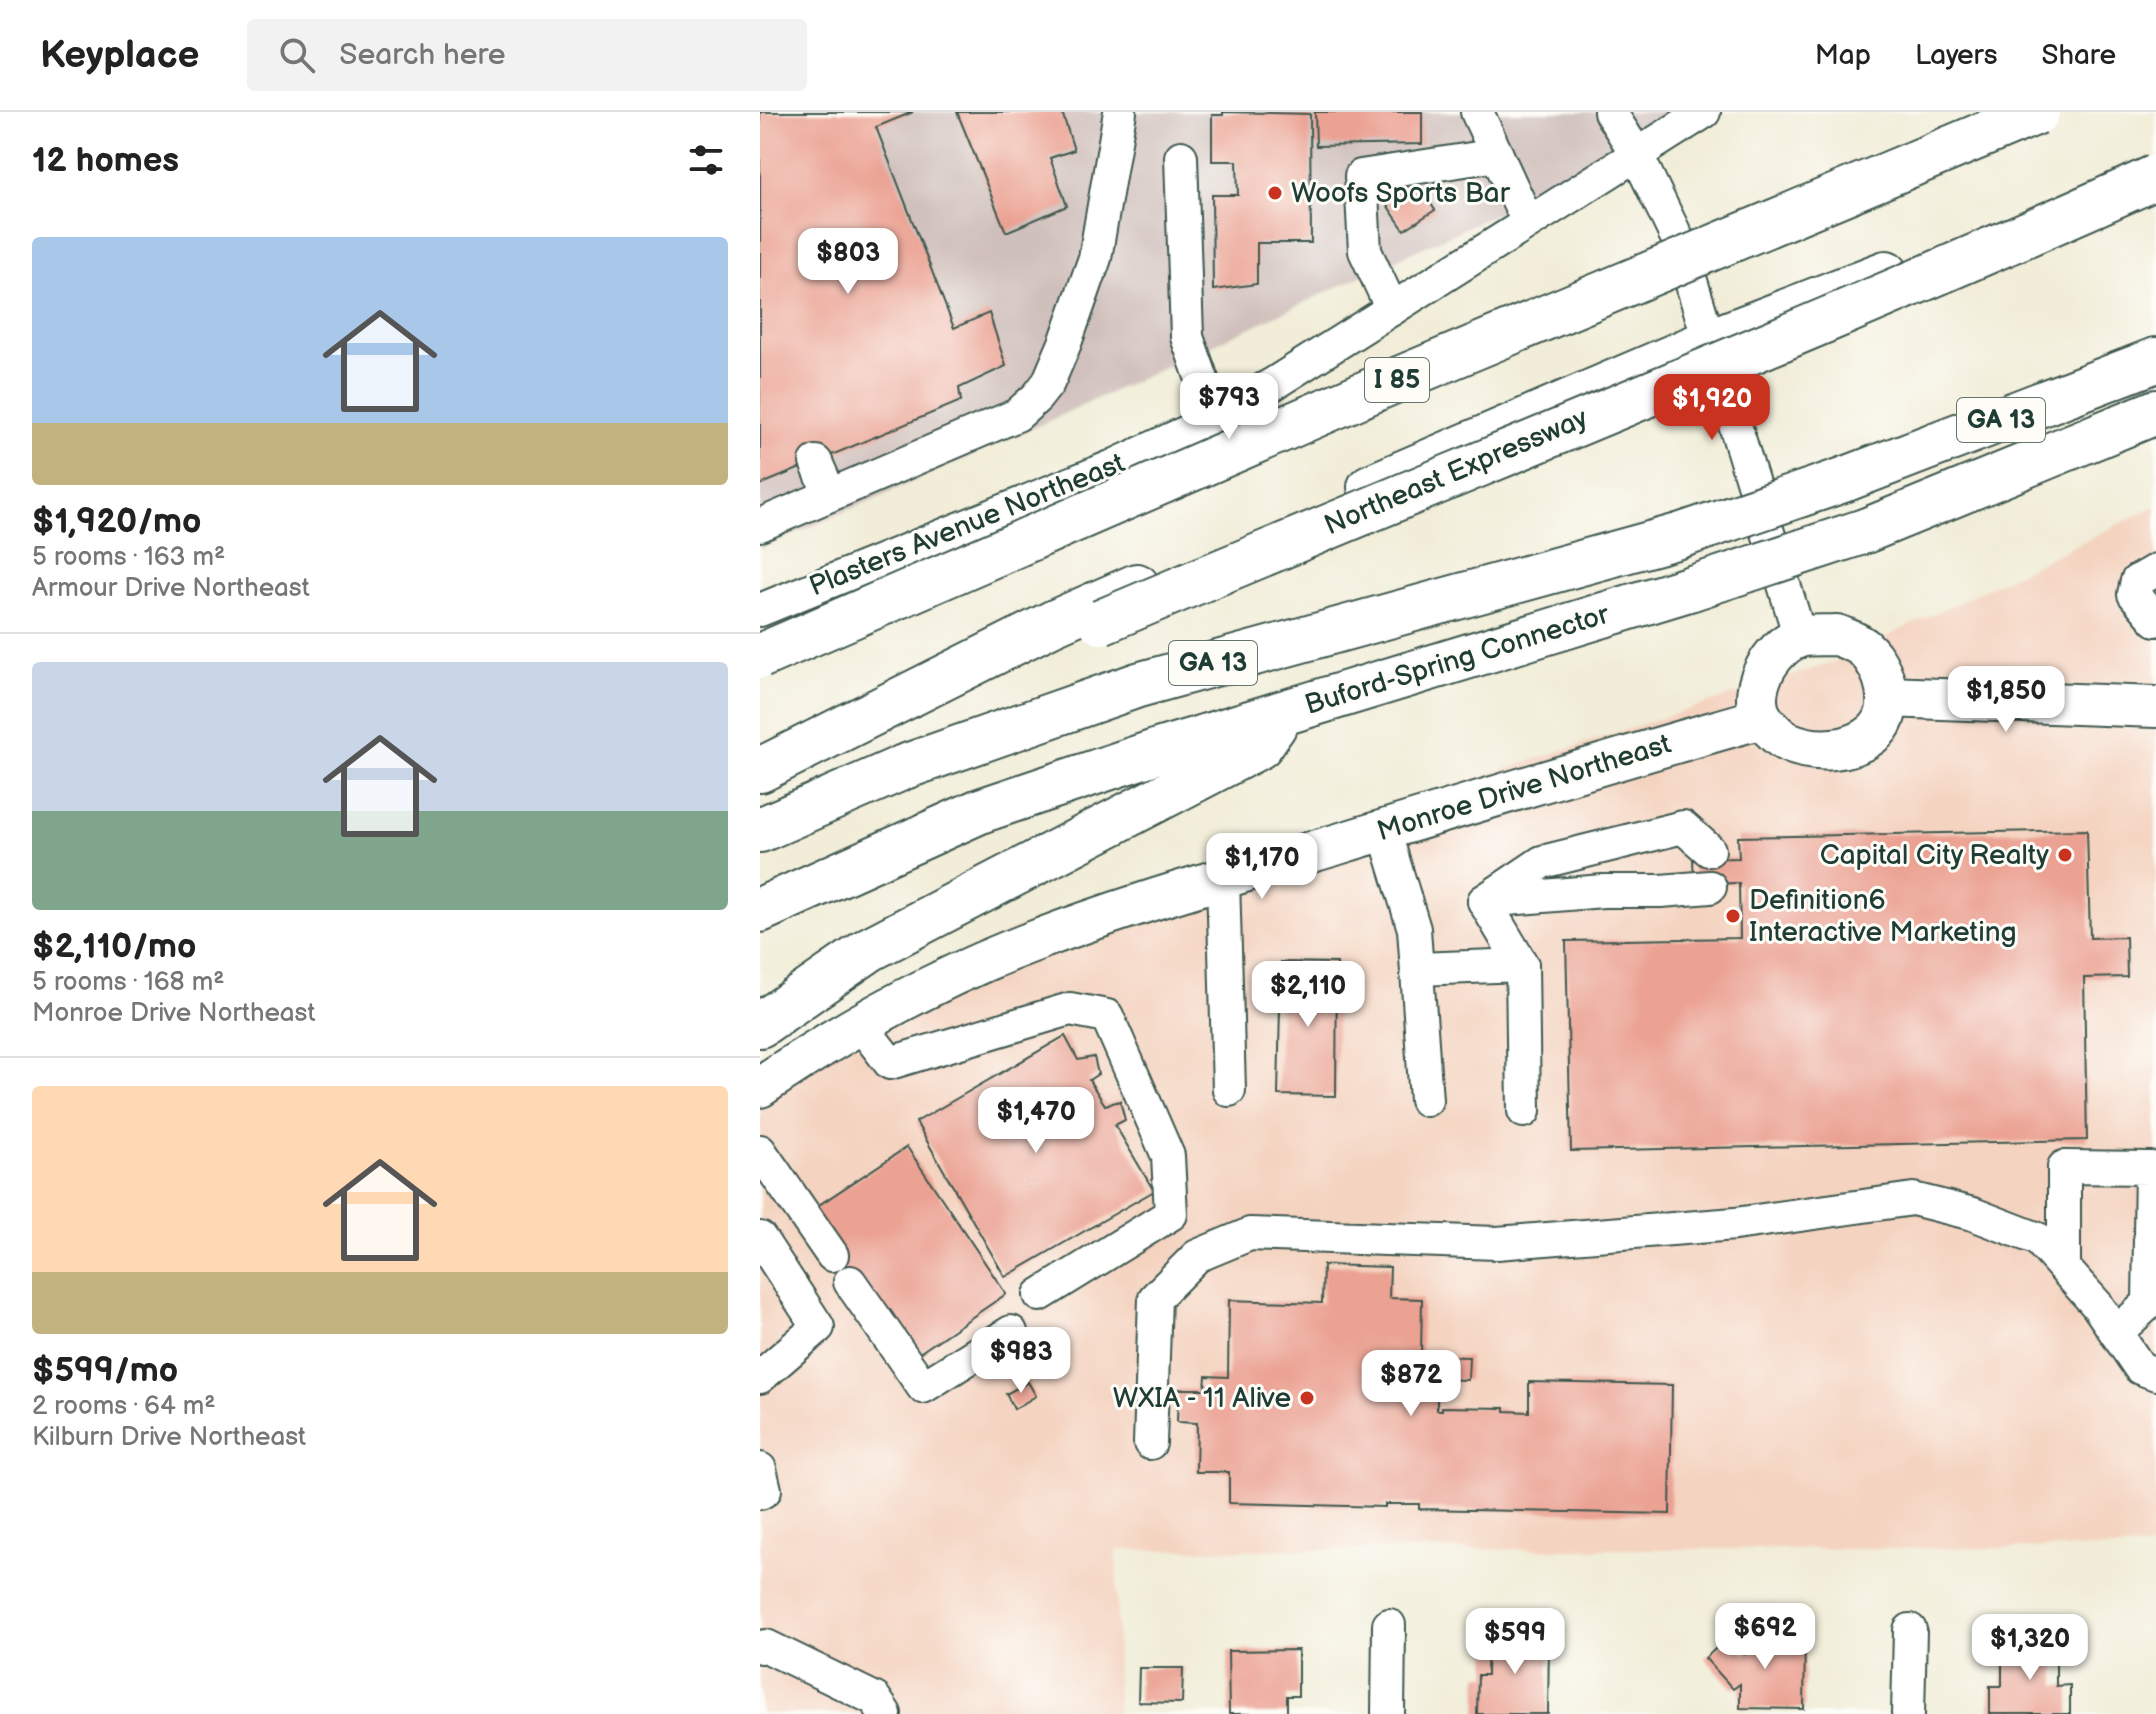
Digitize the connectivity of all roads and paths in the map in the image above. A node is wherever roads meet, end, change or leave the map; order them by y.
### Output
1 (1120, 112) edge
2 (1477, 112) edge
3 (1610, 112) edge
4 (1704, 112) edge
5 (2037, 112) edge
6 (1636, 153) junction
7 (1497, 155) junction
8 (1181, 157) dead end
9 (2156, 177) edge
10 (2156, 192) edge
11 (1528, 222) junction
12 (1392, 309) junction
13 (1710, 341) junction
14 (2156, 360) edge
15 (2156, 412) edge
16 (1215, 416) junction
17 (816, 462) dead end
18 (829, 493) junction
19 (760, 525) edge
20 (2156, 570) edge
21 (760, 610) edge
22 (2156, 620) edge
23 (1800, 637) junction
24 (760, 656) edge
25 (1887, 697) junction
26 (2156, 707) edge
27 (1282, 714) junction
28 (1762, 718) junction
29 (760, 773) edge
30 (760, 830) edge
31 (1384, 830) junction
32 (1709, 850) dead end
33 (1223, 879) junction
34 (1710, 887) dead end
35 (1484, 901) junction
36 (760, 910) edge
37 (1522, 965) junction
38 (1417, 969) junction
39 (860, 1024) junction
40 (760, 1025) edge
41 (760, 1087) edge
42 (1229, 1090) dead end
43 (1426, 1100) dead end
44 (1524, 1111) dead end
45 (760, 1151) edge
46 (760, 1238) edge
47 (832, 1255) dead end
48 (2064, 1268) junction
49 (850, 1282) dead end
50 (1040, 1295) dead end
51 (1011, 1332) dead end
52 (2116, 1333) junction
53 (2156, 1374) edge
54 (760, 1377) edge
55 (1150, 1443) dead end
56 (760, 1469) edge
57 (760, 1493) edge
58 (1389, 1625) dead end
59 (1910, 1630) dead end
60 (760, 1647) edge
61 (885, 1714) edge
62 (1388, 1714) edge
63 (1908, 1714) edge

1 - 18 street
2 - 7 street
3 - 6 street
4 - 6 street, Plasters Avenue Northeast
5 - 24 highway, I 85, bridge
6 - 11 street, Plasters Avenue Northeast
6 - 13 street
7 - 11 street
7 - 12 street
8 - 16 street
9 - 29 highway, Northeast Expressway, bridge
10 - 13 highway
11 - 12 street, Plasters Avenue Northeast
12 - 16 street, Plasters Avenue Northeast
13 - 23 street
13 - 29 highway
14 - 30 highway, Buford-Spring Connector / GA 13, bridge
15 - 27 highway, Buford-Spring Connector / GA 13, bridge
16 - 21 street, Plasters Avenue Northeast
17 - 18 street
18 - 19 street
20 - 22 street
23 - 25 main road
23 - 28 main road
25 - 26 main road
25 - 28 main road
27 - 36 highway, Buford-Spring Connector / GA 13
27 - 40 highway
28 - 31 main road, Monroe Drive Northeast
31 - 33 main road, Monroe Drive Northeast
31 - 38 street
32 - 35 street
33 - 39 main road, Monroe Drive Northeast
33 - 42 street
34 - 35 street
35 - 37 street
37 - 38 street
37 - 44 street
38 - 43 street
39 - 41 main road, Monroe Drive Northeast
39 - 50 street
45 - 47 street
46 - 54 street
48 - 52 street
48 - 52 street
48 - 55 street
49 - 51 street
52 - 53 street
56 - 57 street
58 - 62 street
59 - 63 street
60 - 61 street

